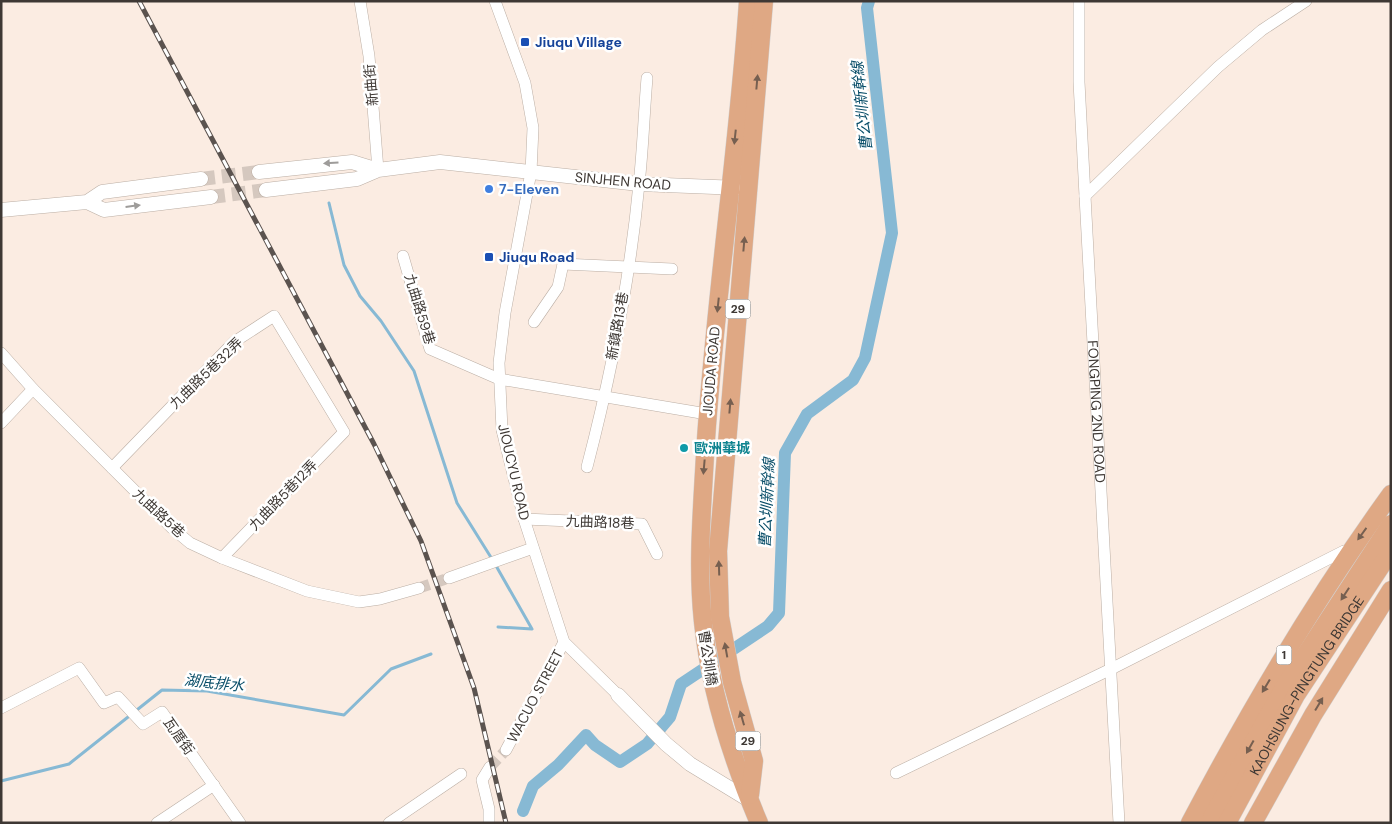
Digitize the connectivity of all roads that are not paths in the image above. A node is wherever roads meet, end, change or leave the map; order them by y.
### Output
1 (360, 1) edge
2 (495, 1) edge
3 (748, 1) edge
4 (764, 1) edge
5 (1080, 1) edge
6 (1306, 1) edge
7 (647, 78) dead end
8 (378, 170) junction
9 (259, 172) tunnel mouth
10 (531, 172) junction
11 (201, 179) tunnel mouth
12 (639, 184) junction
13 (729, 187) junction
14 (748, 188) junction
15 (266, 190) tunnel mouth
16 (1085, 196) junction
17 (211, 197) tunnel mouth
18 (86, 202) junction
19 (1, 210) edge
20 (403, 256) dead end
21 (627, 267) junction
22 (672, 269) dead end
23 (534, 322) dead end
24 (1, 353) edge
25 (499, 380) junction
26 (34, 389) junction
27 (606, 397) junction
28 (707, 414) junction
29 (1, 423) edge
30 (344, 432) joint
31 (588, 467) dead end
32 (112, 468) junction
33 (1391, 494) edge
34 (524, 519) junction
35 (1391, 524) edge
36 (533, 548) junction
37 (1350, 551) junction
38 (1391, 551) edge
39 (656, 554) dead end
40 (222, 558) junction
41 (449, 578) tunnel mouth
42 (419, 588) tunnel mouth
43 (1391, 590) edge
44 (720, 617) joint
45 (703, 623) joint
46 (564, 642) junction
47 (1111, 669) junction
48 (618, 695) joint
49 (1, 708) edge
50 (506, 750) tunnel mouth
51 (490, 767) tunnel mouth
52 (896, 773) dead end
53 (461, 774) dead end
54 (214, 785) junction
55 (749, 800) junction
56 (157, 823) edge
57 (240, 823) edge
58 (389, 823) edge
59 (489, 823) edge
60 (759, 823) edge
61 (1119, 823) edge
62 (1190, 823) edge
63 (1209, 823) edge
64 (1226, 823) edge
65 (1253, 823) edge

1 - 8 street, 新曲街
2 - 10 street, JIOUCYU ROAD
3 -> 13 main road, JIOUDA ROAD / 29
14 -> 4 main road, JIOUDA ROAD / 29
5 - 16 street, FONGPING 2ND ROAD
6 - 16 street
7 - 12 street, 新鎮路13巷
8 -> 9 street, SINJHEN ROAD
8 - 10 street, SINJHEN ROAD
8 - 15 street, SINJHEN ROAD
10 - 12 street, SINJHEN ROAD
10 - 25 street, JIOUCYU ROAD
11 - 18 street
12 - 13 street, SINJHEN ROAD
12 - 21 street, 新鎮路13巷
13 - 14 street, SINJHEN ROAD
13 -> 28 main road, JIOUDA ROAD / 29
44 -> 14 main road, JIOUDA ROAD / 29
16 - 47 street, FONGPING 2ND ROAD
18 -> 17 street
18 - 19 street
20 - 25 street, 九曲路59巷
21 - 22 street
21 - 23 street
21 - 27 street, 新鎮路13巷
24 - 26 street, 九曲路5巷
25 - 27 street, 九曲路59巷
25 - 34 street, JIOUCYU ROAD
26 - 29 street
26 - 32 street, 九曲路5巷
27 - 28 street, 九曲路59巷
27 - 31 street, 新鎮路13巷
28 -> 45 main road, JIOUDA ROAD / 29
30 - 32 street, 九曲路5巷32弄
30 - 40 street, 九曲路5巷12弄
32 - 40 street, 九曲路5巷
33 -> 37 main road, 1
34 - 36 street, JIOUCYU ROAD
34 - 39 street, 九曲路18巷
35 -> 63 main road, KAOHSIUNG-PINGTUNG BRIDGE / 1
36 - 41 street
36 - 46 street, JIOUCYU ROAD
37 - 47 street
37 -> 62 main road, 1
38 - 64 main road, KAOHSIUNG-PINGTUNG BRIDGE / 1
40 - 42 street, 九曲路5巷
65 -> 43 main road
55 -> 44 main road, 曹公圳橋 / 29
45 - 55 main road, 曹公圳橋 / 29
46 - 48 street, JIOUCYU ROAD
46 - 50 street, WACUO STREET
47 - 52 street
47 - 61 street, FONGPING 2ND ROAD
48 - 55 street, JIOUCYU ROAD
49 - 54 street, 瓦厝街
51 - 59 street
53 - 58 street
54 - 56 street
54 - 57 street, 瓦厝街
55 - 60 main road, 29

